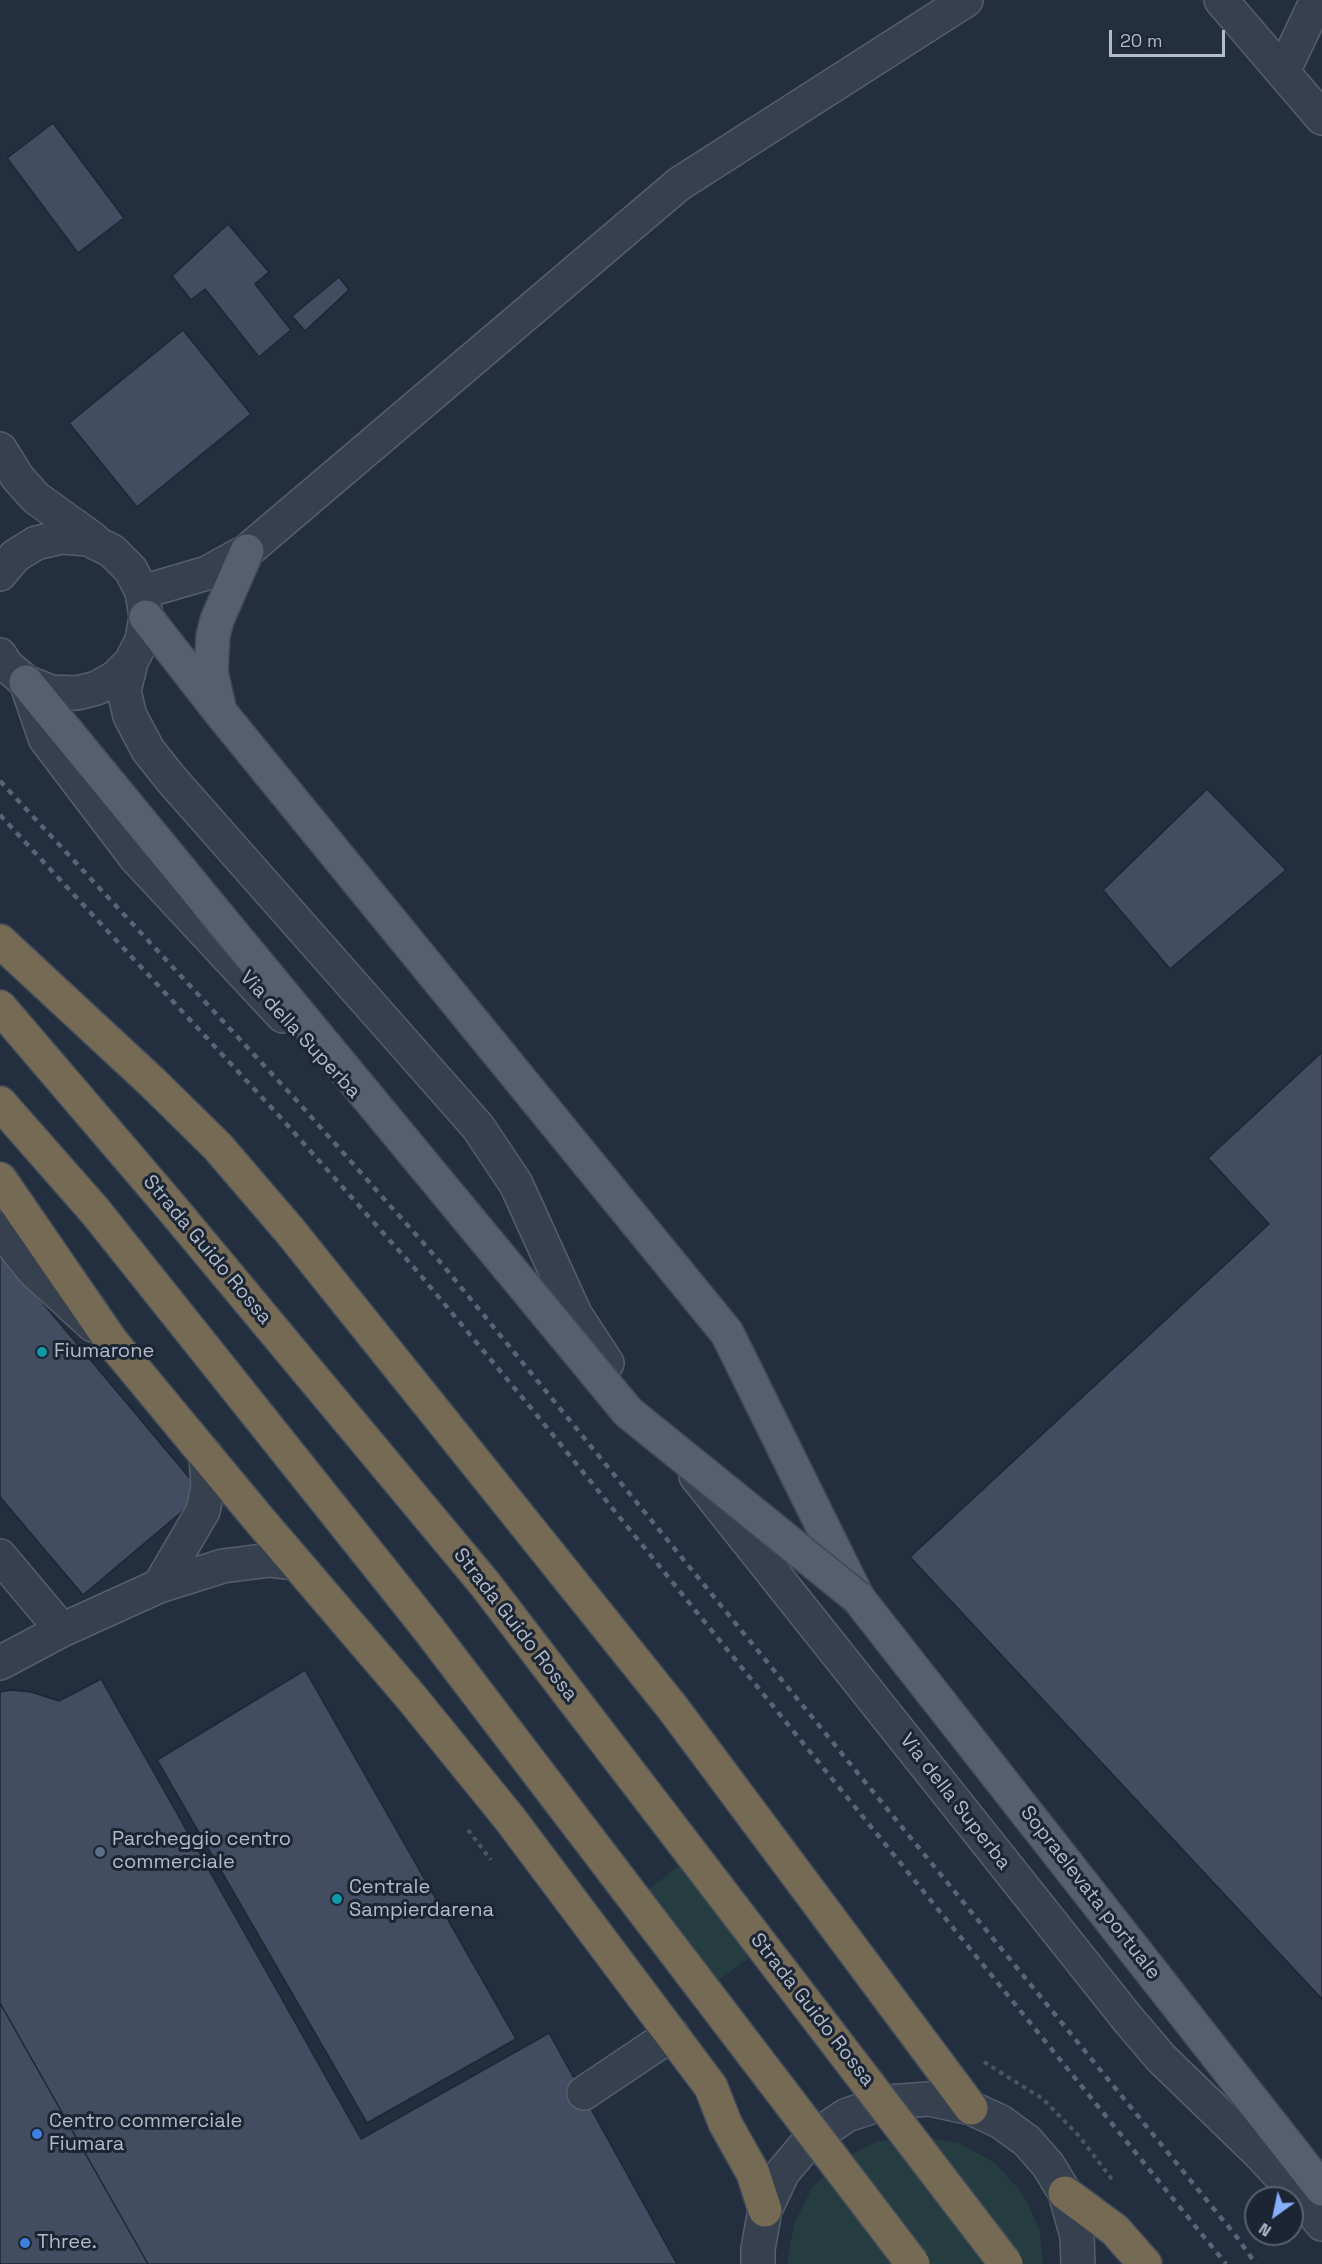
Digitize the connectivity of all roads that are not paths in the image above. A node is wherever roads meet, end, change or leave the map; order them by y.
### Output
1 (966, 0) edge
2 (1221, 0) edge
3 (1317, 0) edge
4 (1283, 72) junction
5 (1322, 118) edge
6 (0, 449) edge
7 (247, 550) junction
8 (112, 551) junction
9 (0, 574) edge
10 (144, 604) junction
11 (0, 655) edge
12 (131, 662) junction
13 (26, 682) junction
14 (220, 712) junction
15 (0, 941) edge
16 (0, 1007) edge
17 (0, 1103) edge
18 (0, 1179) edge
19 (0, 1229) edge
20 (112, 1342) junction
21 (607, 1364) junction
22 (206, 1455) junction
23 (0, 1556) edge
24 (296, 1563) junction
25 (159, 1586) junction
26 (858, 1598) junction
27 (62, 1630) junction
28 (0, 1663) edge
29 (672, 2034) junction
30 (584, 2093) dead end
31 (971, 2108) junction
32 (1322, 2189) edge
33 (1065, 2193) junction
34 (765, 2210) junction
35 (1322, 2224) edge
36 (758, 2264) edge
37 (912, 2264) edge
38 (1006, 2264) edge
39 (1078, 2264) edge
40 (1145, 2264) edge

1 - 7 street
2 - 4 street
3 - 4 street
4 - 5 street
6 - 8 street
7 - 10 street
7 - 14 main road
8 - 9 street
8 - 10 street
10 - 12 street
10 - 14 main road
11 - 13 street
12 - 13 street
12 - 21 street, Via della Superba
13 - 21 street, Via della Superba
13 - 26 main road, bridge
14 - 26 main road
15 - 31 highway
16 - 38 highway, Strada Guido Rossa, bridge
17 - 37 highway, bridge
18 - 20 highway
19 - 20 street
20 - 22 highway
21 - 35 street, Via della Superba
22 - 24 highway
22 - 25 street
23 - 27 street
24 - 25 street
24 - 29 highway
25 - 27 street
26 - 32 main road, Sopraelevata portuale
27 - 28 street
29 - 30 street
29 - 34 highway
31 - 33 street
31 - 34 street
33 - 39 street
33 - 40 highway
34 - 36 street

